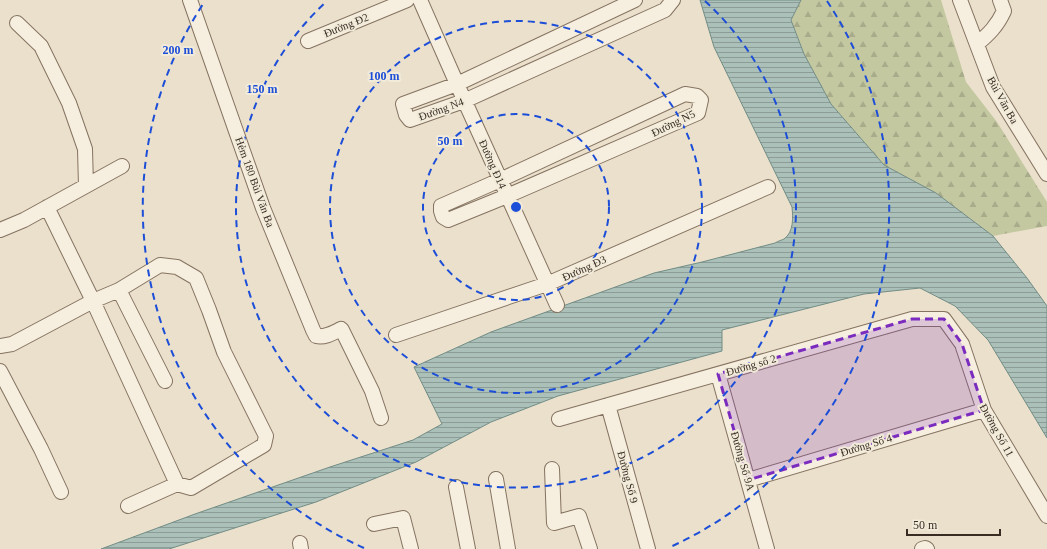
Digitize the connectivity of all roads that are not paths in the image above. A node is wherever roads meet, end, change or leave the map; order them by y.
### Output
1 (190, 0) edge
2 (407, 0) edge
3 (420, 0) edge
4 (635, 0) edge
5 (673, 0) edge
6 (960, 0) edge
7 (1000, 0) edge
8 (17, 23) dead end
9 (308, 41) dead end
10 (977, 44) junction
11 (456, 84) junction
12 (464, 101) junction
13 (1044, 165) edge
14 (122, 166) dead end
15 (500, 180) junction
16 (86, 186) junction
17 (768, 187) dead end
18 (507, 196) junction
19 (47, 208) junction
20 (0, 230) edge
21 (547, 284) junction
22 (119, 290) junction
23 (93, 301) junction
24 (557, 305) dead end
25 (944, 319) joint
26 (396, 335) dead end
27 (0, 346) edge
28 (0, 371) edge
29 (718, 374) junction
30 (165, 381) dead end
31 (608, 406) junction
32 (984, 410) junction
33 (381, 418) dead end
34 (559, 419) dead end
35 (552, 469) dead end
36 (496, 479) dead end
37 (748, 480) junction
38 (177, 484) junction
39 (456, 487) dead end
40 (61, 492) dead end
41 (128, 506) dead end
42 (1047, 516) edge
43 (374, 524) dead end
44 (411, 549) edge
45 (468, 549) edge
46 (508, 549) edge
47 (590, 549) edge
48 (648, 549) edge
49 (767, 549) edge
50 (922, 549) edge
51 (927, 549) edge

1 - 33 street, Hẻm 180 Bùi Văn Ba
2 - 9 street, Đường Đ2
3 - 11 street, Đường Đ14
4 - 11 street, Đường N4
5 - 12 street, Đường N4
6 - 10 street, Bùi Văn Ba
7 - 10 street
8 - 16 street
10 - 13 street, Bùi Văn Ba
11 - 12 street, Đường Đ14
11 - 12 street, Đường N4
12 - 15 street, Đường Đ14
14 - 16 street
15 - 18 street, Đường Đ14
15 - 18 street, Đường N5
15 - 18 street, Đường N5
16 - 19 street
17 - 21 street, Đường Đ3
18 - 21 street, Đường Đ14
19 - 20 street
19 - 23 street
21 - 24 street, Đường Đ14
21 - 26 street, Đường Đ3
22 - 23 street
22 - 30 street
22 - 38 street
23 - 27 street
23 - 38 street
25 - 29 street, Đường số 2
25 - 32 street, Đường Số 11
28 - 40 street
29 - 31 street, Đường số 2
29 - 37 street, Đường Số 9A
31 - 34 street, Đường số 2
31 - 48 street, Đường Số 9
32 - 37 street, Đường Số 4
32 - 42 street, Đường Số 11
35 - 47 street
36 - 46 street
37 - 49 street, Đường Số 9A
38 - 41 street
39 - 45 street
43 - 44 street
50 - 51 street

